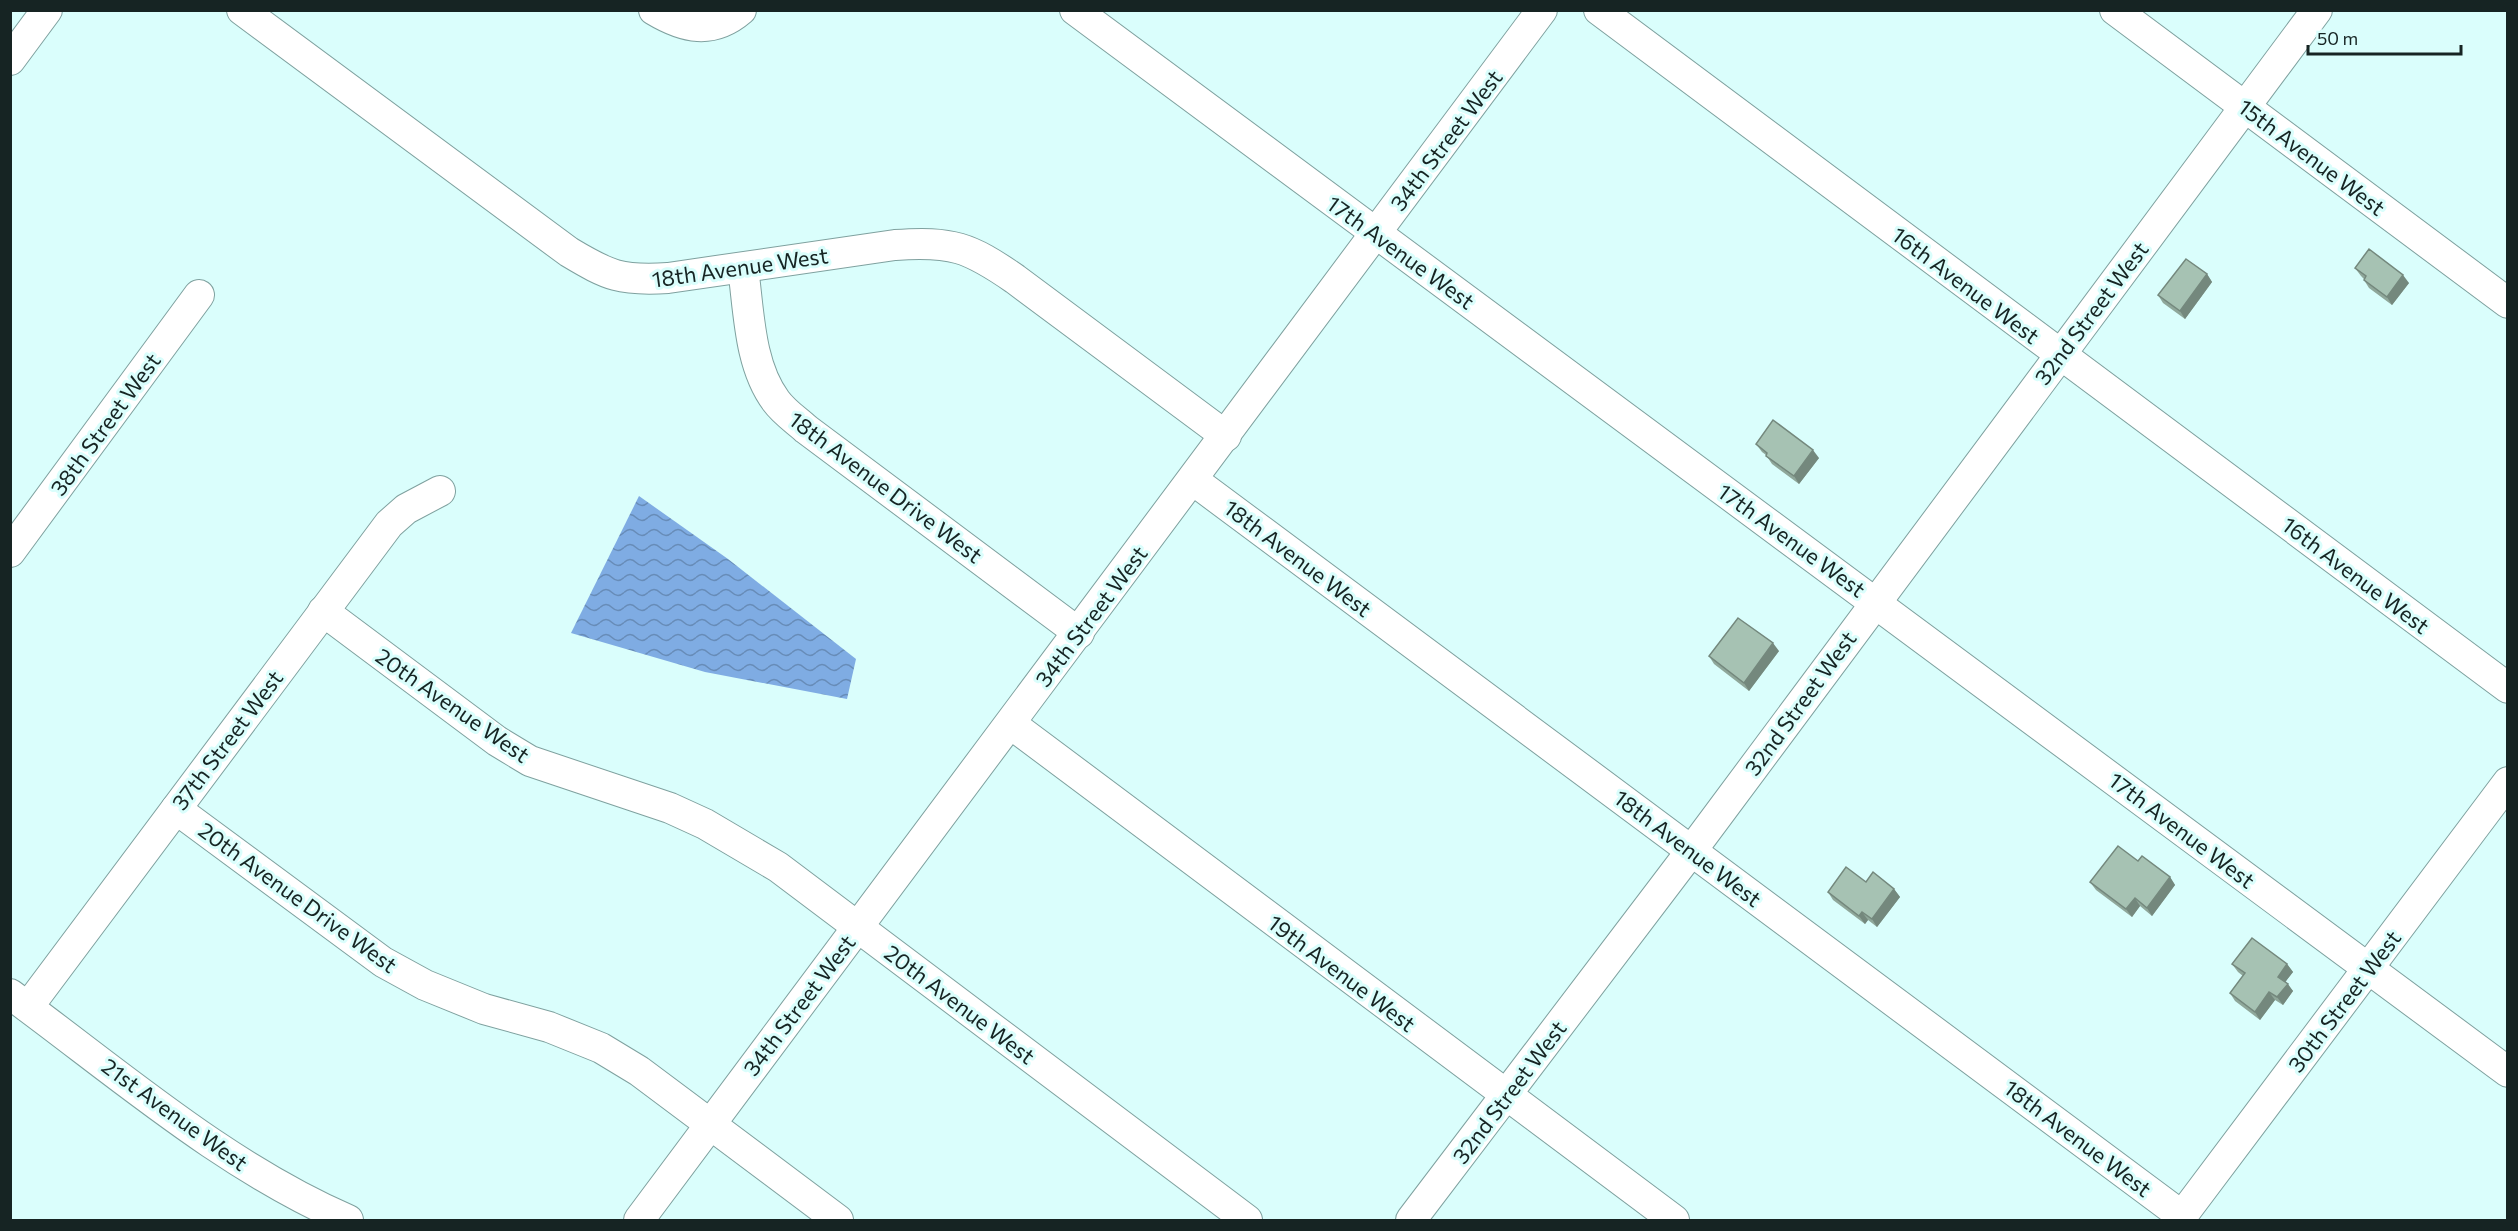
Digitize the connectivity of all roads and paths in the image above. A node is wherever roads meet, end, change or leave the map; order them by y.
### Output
1 (47, 10) edge
2 (243, 10) edge
3 (654, 10) edge
4 (741, 10) edge
5 (1075, 10) edge
6 (1542, 10) edge
7 (1599, 10) edge
8 (2115, 10) edge
9 (2317, 10) edge
10 (10, 60) edge
11 (2245, 107) junction
12 (1376, 234) junction
13 (743, 267) junction
14 (199, 296) dead end
15 (2508, 303) edge
16 (2059, 355) junction
17 (1226, 436) junction
18 (1193, 480) junction
19 (440, 491) dead end
20 (10, 552) edge
21 (1875, 602) junction
22 (323, 611) junction
23 (1080, 633) junction
24 (2508, 688) edge
25 (1011, 724) junction
26 (2508, 782) edge
27 (176, 808) junction
28 (1692, 850) junction
29 (858, 927) junction
30 (2368, 969) junction
31 (19, 1000) edge
32 (2503, 1060) edge
33 (1506, 1096) junction
34 (709, 1125) junction
35 (2181, 1218) edge
36 (348, 1221) edge
37 (639, 1221) edge
38 (838, 1221) edge
39 (1247, 1221) edge
40 (1411, 1221) edge
41 (1674, 1221) edge

1 - 10 street
2 - 13 street, 18th Avenue West
3 - 4 street
5 - 12 street, 17th Avenue West
6 - 12 street, 34th Street West
7 - 16 street, 16th Avenue West
8 - 11 street, 15th Avenue West
9 - 11 street, 32nd Street West
11 - 15 street, 15th Avenue West
11 - 16 street, 32nd Street West
12 - 17 street, 34th Street West
12 - 21 street, 17th Avenue West
13 - 17 street, 18th Avenue West
13 - 23 street, 18th Avenue Drive West
14 - 20 street, 38th Street West
16 - 21 street, 32nd Street West
16 - 24 street, 16th Avenue West
17 - 18 street, 34th Street West
18 - 23 street, 34th Street West
18 - 28 street, 18th Avenue West
19 - 22 street, 37th Street West
21 - 28 street, 32nd Street West
21 - 30 street, 17th Avenue West
22 - 27 street, 37th Street West
22 - 29 street, 20th Avenue West
23 - 25 street, 34th Street West
25 - 29 street, 34th Street West
25 - 33 street, 19th Avenue West
26 - 30 street, 30th Street West
27 - 31 street, 37th Street West
27 - 34 street, 20th Avenue Drive West
28 - 33 street, 32nd Street West
28 - 35 street, 18th Avenue West
29 - 34 street, 34th Street West
29 - 39 street, 20th Avenue West
30 - 32 street, 17th Avenue West
30 - 35 street, 30th Street West
31 - 36 street, 21st Avenue West
33 - 40 street, 32nd Street West
33 - 41 street, 19th Avenue West
34 - 37 street, 34th Street West
34 - 38 street, 20th Avenue Drive West

